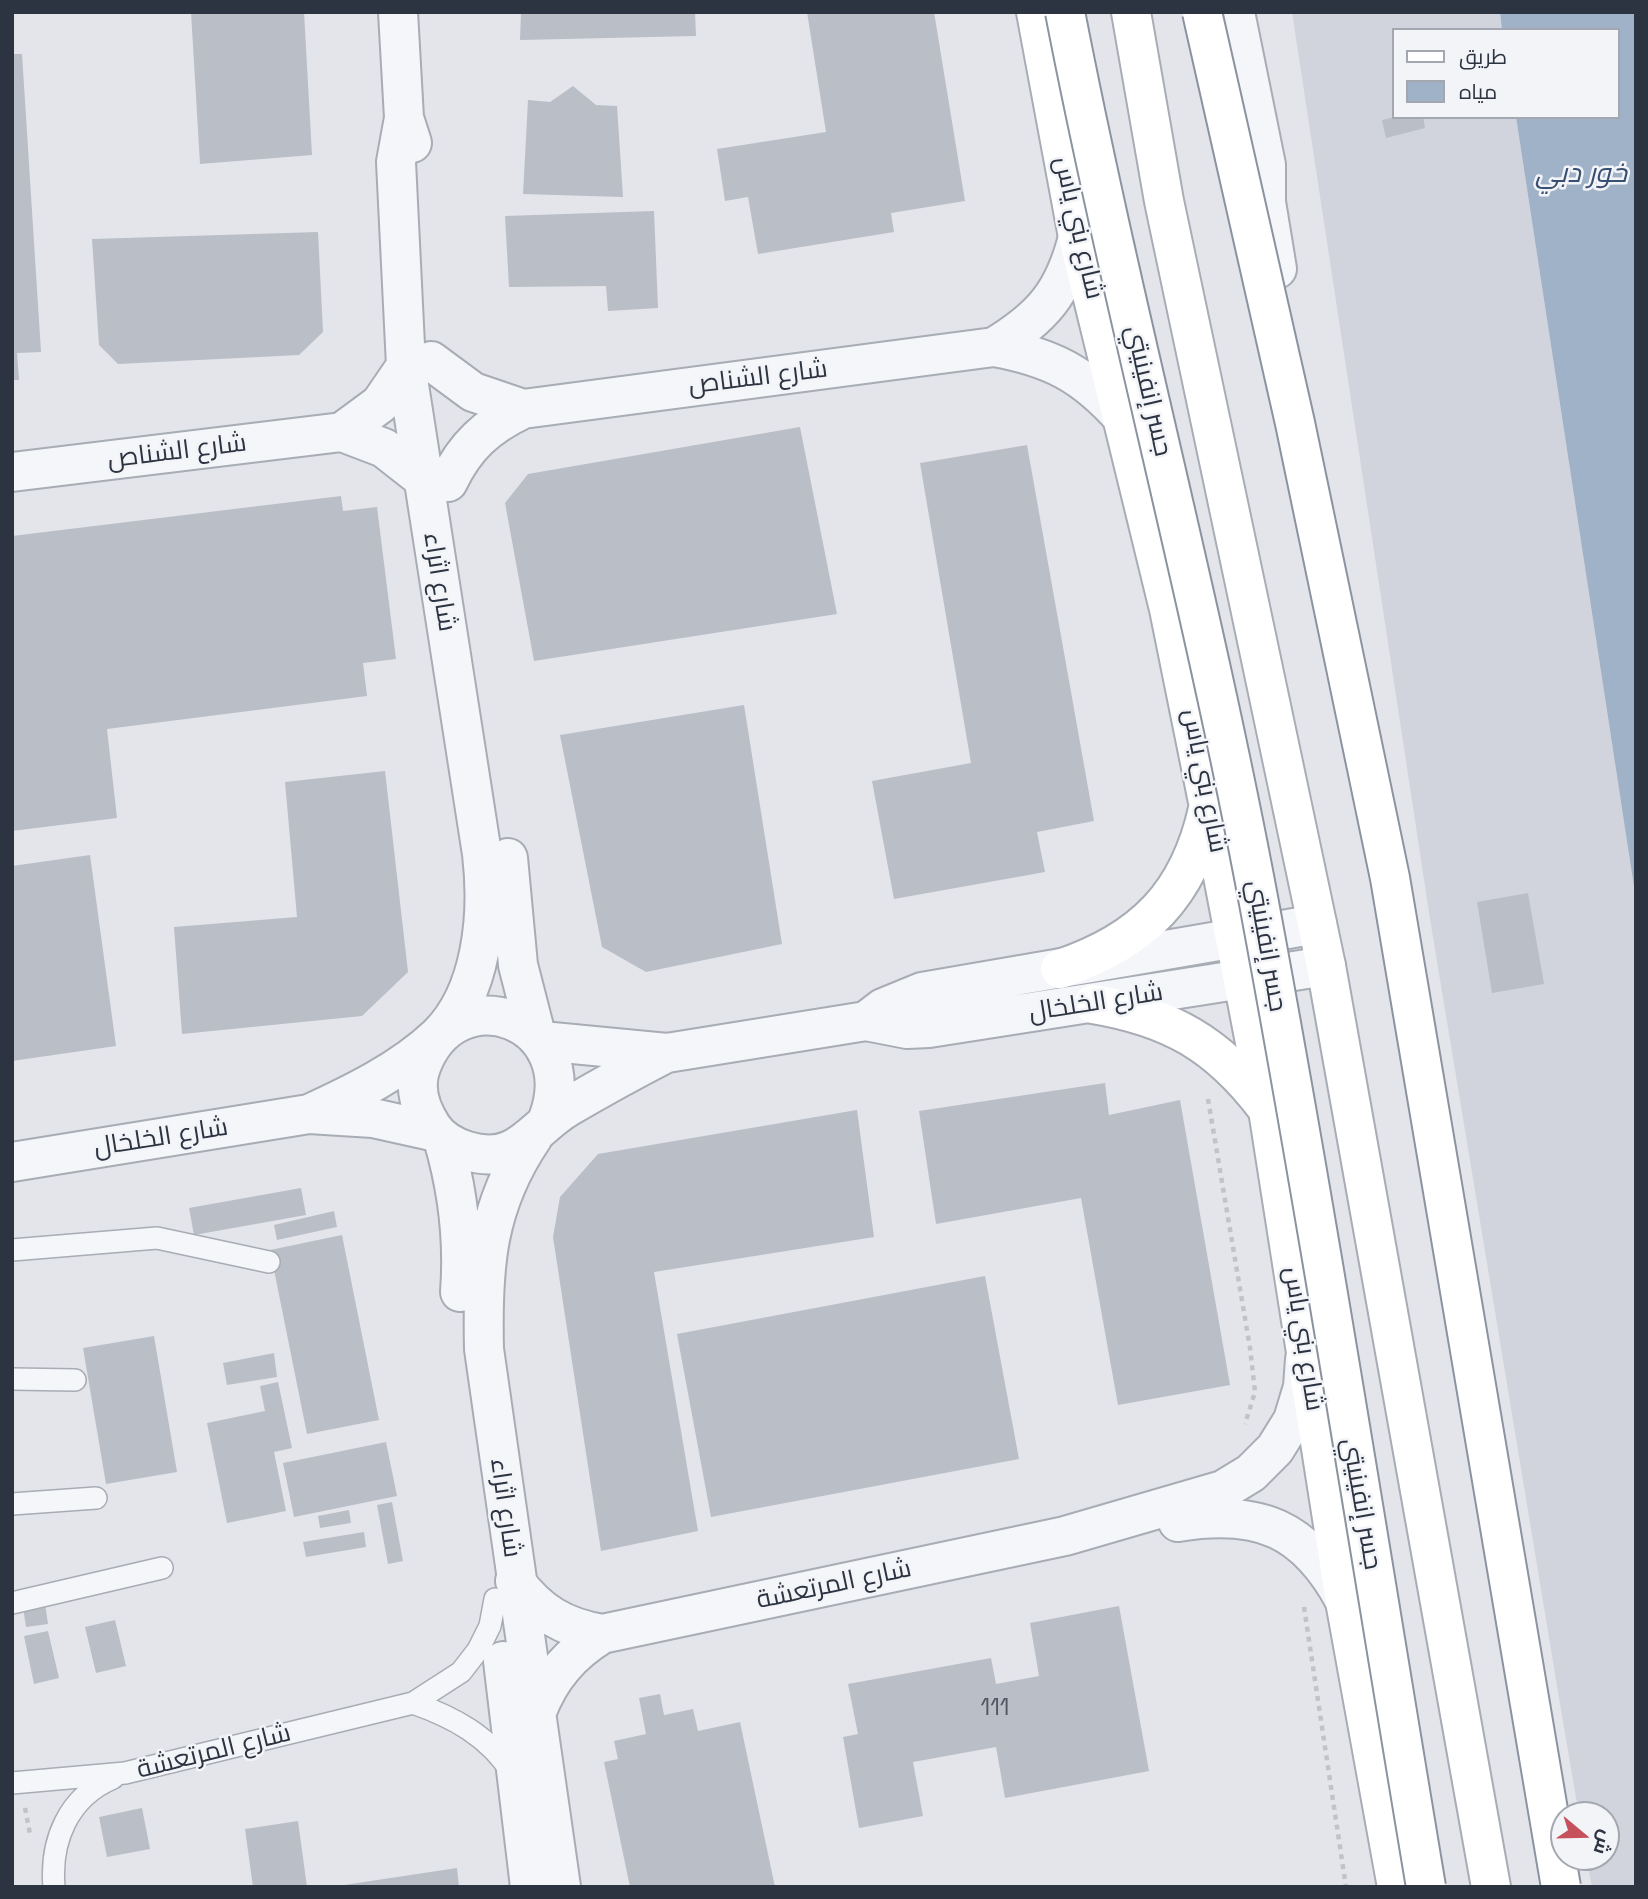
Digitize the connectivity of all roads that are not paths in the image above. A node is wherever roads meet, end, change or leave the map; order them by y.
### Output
1 (398, 12) edge
2 (1035, 12) edge
3 (1065, 12) edge
4 (1131, 12) edge
5 (1202, 12) edge
6 (1208, 12) edge
7 (1235, 12) edge
8 (1265, 202) junction
9 (1079, 237) junction
10 (994, 347) junction
11 (418, 364) junction
12 (523, 409) junction
13 (1123, 418) junction
14 (342, 432) junction
15 (12, 472) edge
16 (435, 480) junction
17 (1209, 803) junction
18 (1317, 924) junction
19 (1234, 939) junction
20 (1326, 967) junction
21 (1060, 969) junction
22 (1242, 980) junction
23 (1093, 1004) junction
24 (866, 1021) junction
25 (439, 1035) junction
26 (539, 1038) junction
27 (667, 1053) junction
28 (1268, 1110) junction
29 (309, 1114) junction
30 (541, 1128) junction
31 (439, 1136) junction
32 (12, 1162) edge
33 (12, 1250) edge
34 (269, 1262) dead end
35 (1305, 1353) junction
36 (12, 1379) edge
37 (75, 1380) dead end
38 (96, 1499) dead end
39 (12, 1504) edge
40 (1065, 1536) junction
41 (162, 1568) dead end
42 (505, 1590) junction
43 (1346, 1601) junction
44 (12, 1602) edge
45 (602, 1634) junction
46 (413, 1703) junction
47 (537, 1711) junction
48 (125, 1773) junction
49 (16, 1783) edge
50 (520, 1787) junction
51 (54, 1887) edge
52 (530, 1887) edge
53 (561, 1887) edge
54 (1396, 1887) edge
55 (1426, 1887) edge
56 (1491, 1887) edge
57 (1545, 1887) edge
58 (1561, 1887) edge

1 - 11 street, شارع اثراء
2 - 9 main road, شارع بني ياس
3 - 55 main road, جسر إنفينيتي, bridge
4 - 18 main road
5 - 58 main road, bridge
6 - 8 street
7 - 8 street
8 - 57 street
9 - 10 street, شارع الشناص
9 - 13 main road, شارع بني ياس
10 - 12 street, شارع الشناص
10 - 13 street, شارع الشناص
11 - 12 street, شارع الشناص
11 - 14 street, شارع الشناص
11 - 16 street, شارع اثراء
12 - 16 street, شارع الشناص
13 - 17 main road, شارع بني ياس
14 - 15 street, شارع الشناص
14 - 16 street, شارع الشناص
16 - 25 street, شارع اثراء
16 - 26 street, شارع اثراء
17 - 19 main road, شارع بني ياس
17 - 21 main road
18 - 19 street, شارع الخلخال
18 - 20 main road
19 - 21 street, شارع الخلخال
19 - 22 main road, شارع بني ياس
20 - 22 street, شارع الخلخال
20 - 56 main road
21 - 24 street, شارع الخلخال
22 - 23 street, شارع الخلخال
22 - 28 main road, شارع بني ياس
23 - 24 street, شارع الخلخال
23 - 28 main road
24 - 27 street, شارع الخلخال
25 - 26 street
25 - 29 street, شارع الخلخال
25 - 31 street
26 - 27 street, شارع الخلخال
26 - 30 street
27 - 30 street, شارع الخلخال
28 - 35 main road, شارع بني ياس
29 - 31 street, شارع الخلخال
29 - 32 street, شارع الخلخال
30 - 31 street
30 - 42 street, شارع اثراء
31 - 42 street, شارع اثراء
33 - 34 lane
35 - 40 street, شارع المرتعشة
35 - 43 main road, شارع بني ياس
36 - 37 lane
38 - 39 lane
40 - 43 street, شارع المرتعشة
40 - 45 street, شارع المرتعشة
41 - 44 lane
42 - 45 street, شارع المرتعشة
42 - 46 lane, شارع المرتعشة
42 - 47 street, شارع اثراء
42 - 50 street, شارع اثراء
43 - 54 main road, شارع بني ياس
45 - 47 street, شارع المرتعشة
46 - 48 lane, شارع المرتعشة
46 - 50 lane
47 - 53 street, شارع اثراء
48 - 49 lane, شارع المرتعشة
48 - 51 lane
50 - 52 street, شارع اثراء

